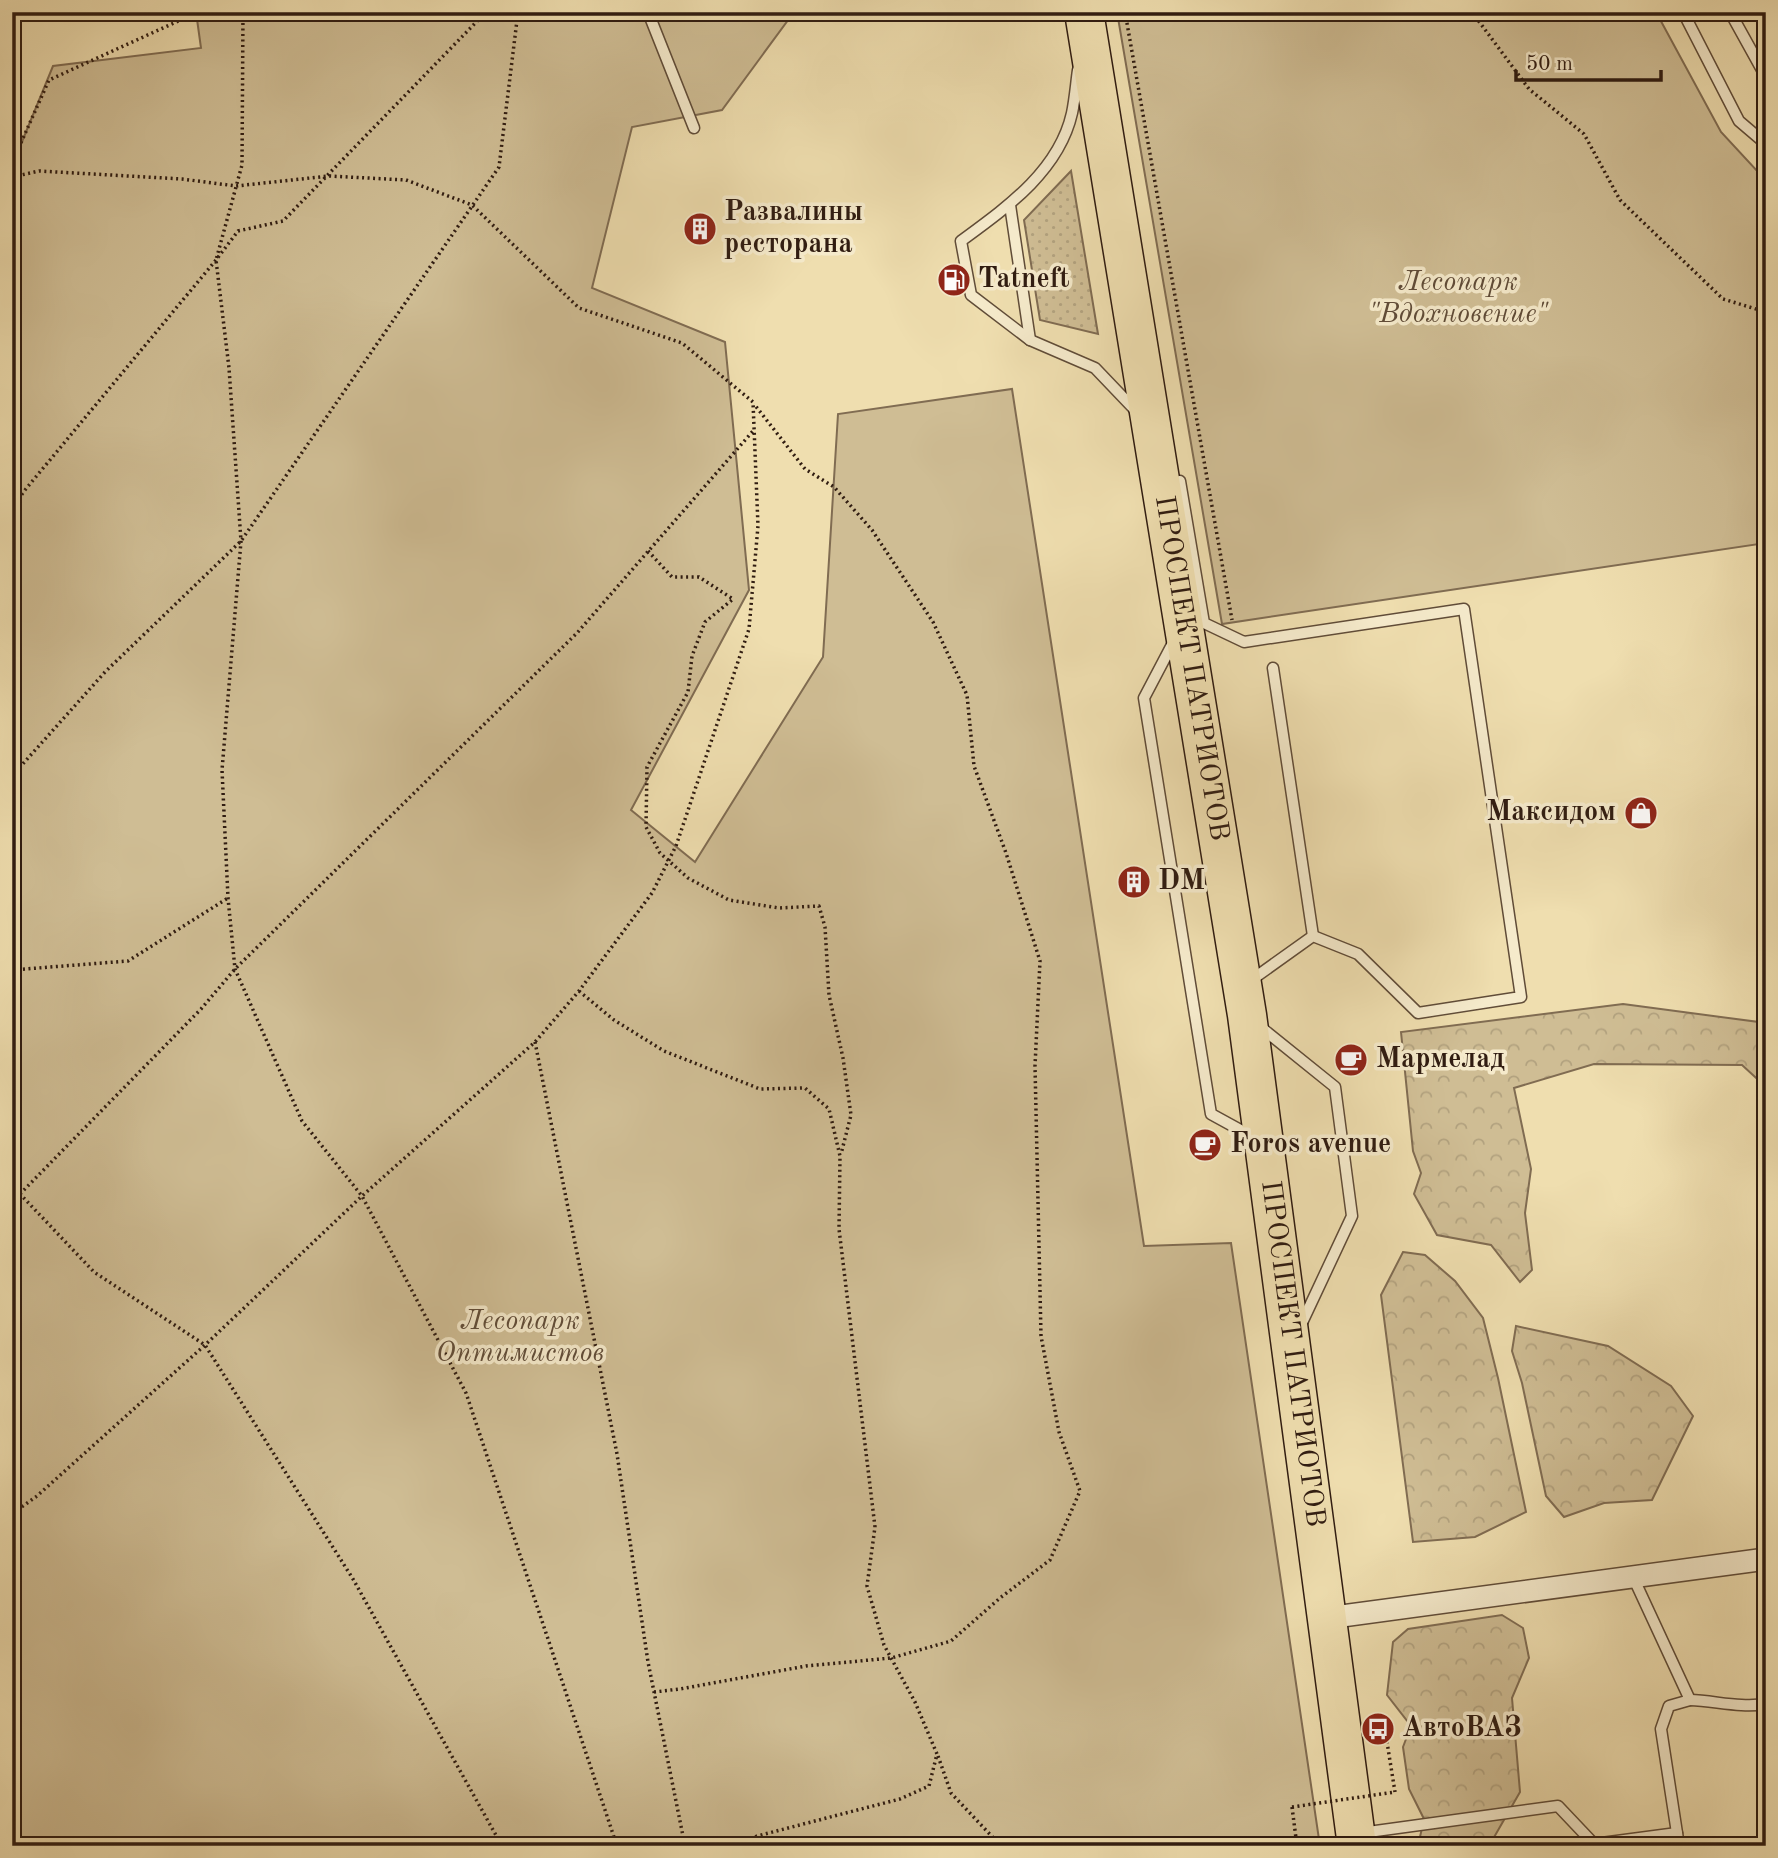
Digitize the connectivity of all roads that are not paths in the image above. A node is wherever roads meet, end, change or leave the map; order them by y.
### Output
1 (648, 12) edge
2 (1683, 12) edge
3 (1730, 12) edge
4 (1084, 15) edge
5 (1766, 77) edge
6 (694, 128) dead end
7 (1766, 144) edge
8 (1010, 205) junction
9 (1030, 340) junction
10 (1152, 436) junction
11 (1184, 621) junction
12 (1273, 668) dead end
13 (1313, 936) junction
14 (1244, 1001) junction
15 (1265, 1143) junction
16 (1292, 1345) junction
17 (1766, 1559) edge
18 (1633, 1577) junction
19 (1327, 1618) junction
20 (1690, 1700) junction
21 (1766, 1704) edge
22 (1677, 1833) junction
23 (1356, 1840) edge
24 (1679, 1846) edge

1 - 6 lane
2 - 7 lane
3 - 5 lane
4 - 8 lane
4 - 10 highway, ПРОСПЕКТ ПАТРИОТОВ
8 - 9 lane
8 - 9 lane
9 - 10 lane
10 - 11 highway, ПРОСПЕКТ ПАТРИОТОВ
10 - 13 lane
11 - 14 highway, ПРОСПЕКТ ПАТРИОТОВ
11 - 15 lane
12 - 13 lane
13 - 14 lane
14 - 15 highway, ПРОСПЕКТ ПАТРИОТОВ
14 - 16 lane
15 - 16 highway, ПРОСПЕКТ ПАТРИОТОВ
16 - 19 highway, ПРОСПЕКТ ПАТРИОТОВ
17 - 18 street
18 - 19 street
18 - 20 lane
19 - 23 highway, ПРОСПЕКТ ПАТРИОТОВ
20 - 21 lane
20 - 22 lane
22 - 23 lane
22 - 24 lane

